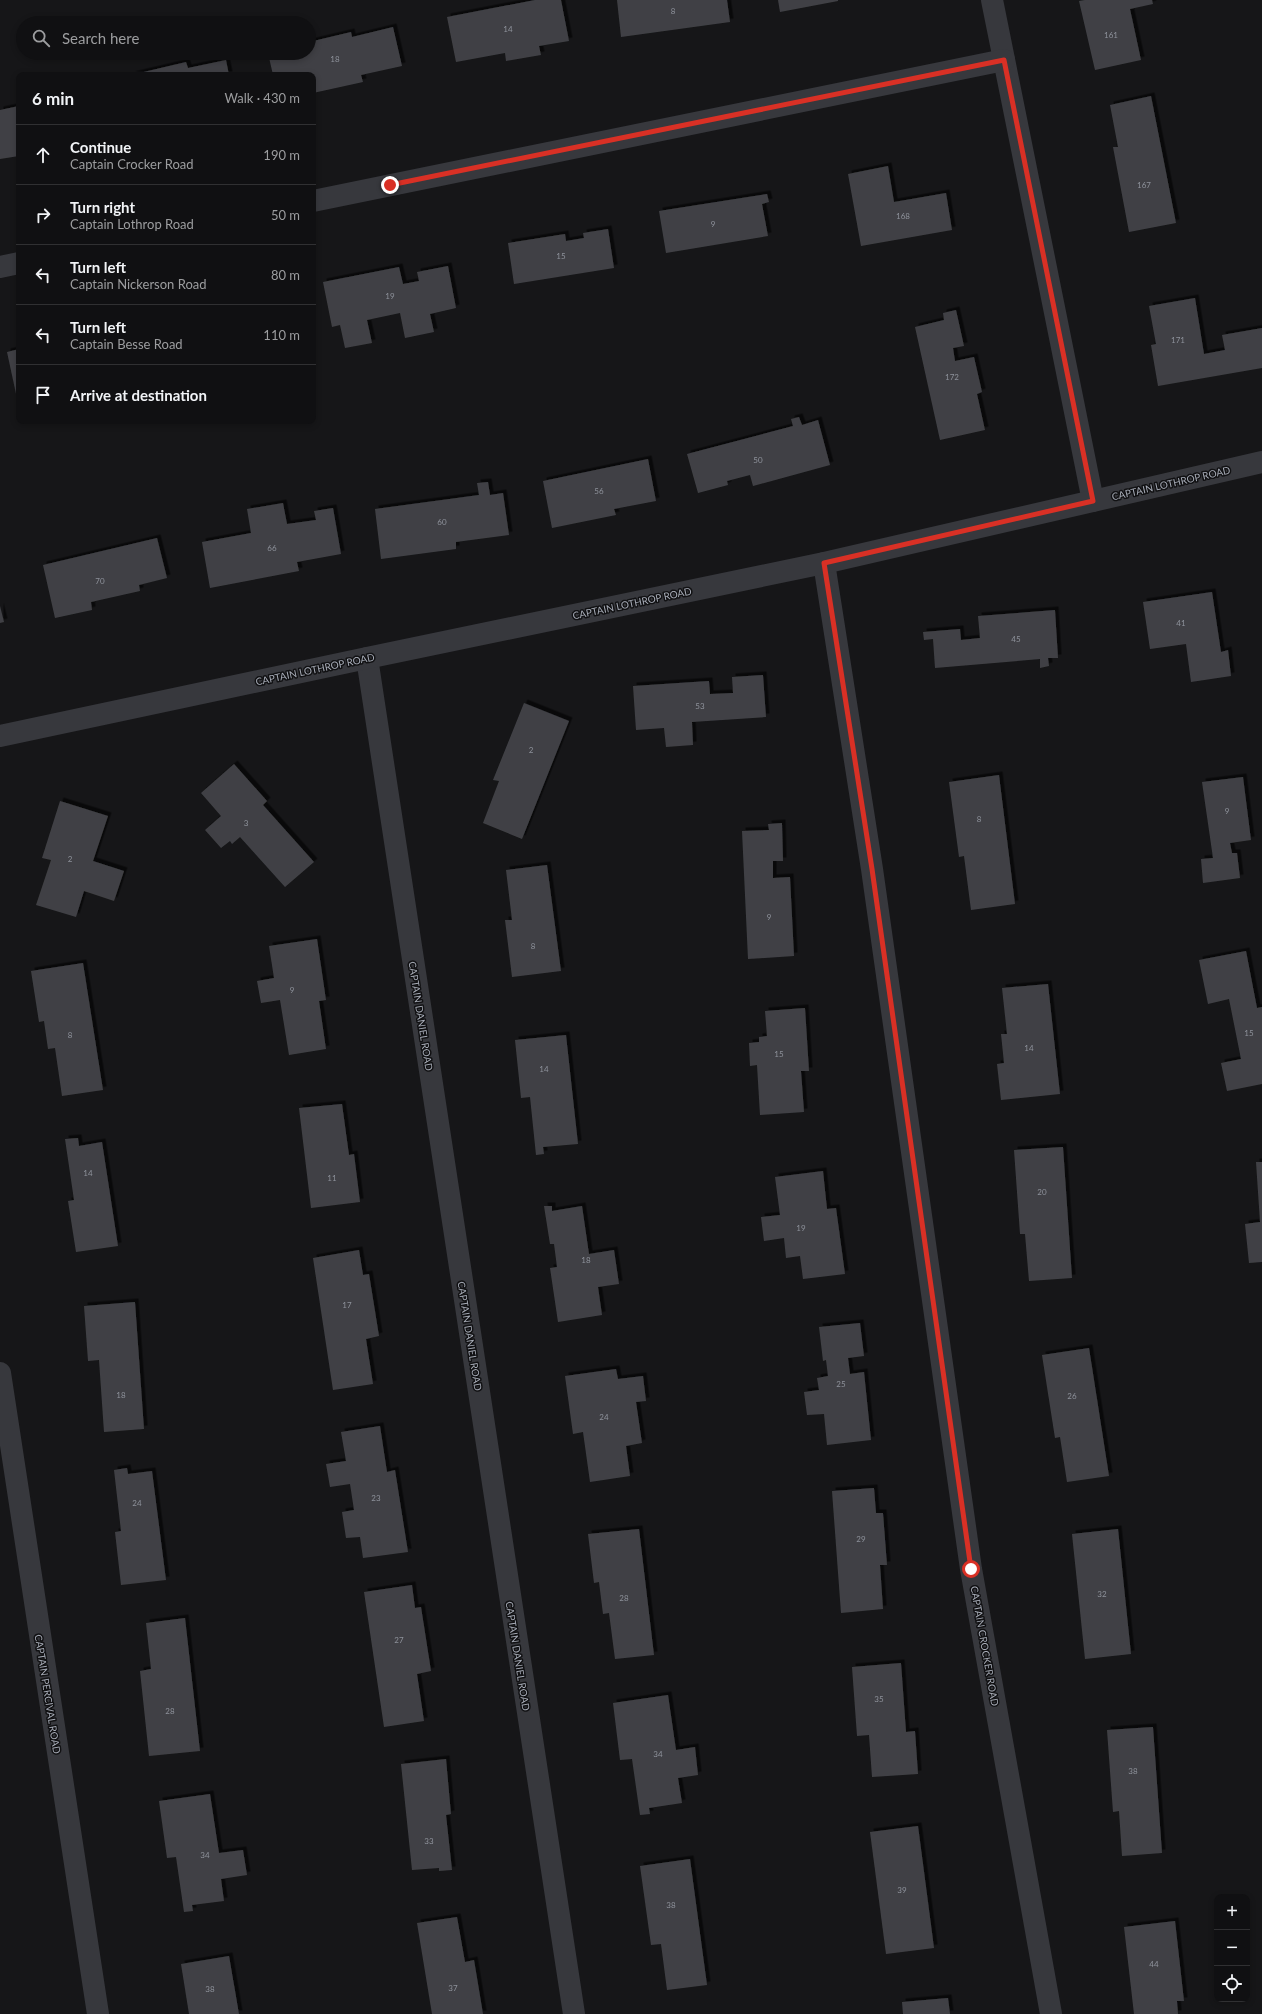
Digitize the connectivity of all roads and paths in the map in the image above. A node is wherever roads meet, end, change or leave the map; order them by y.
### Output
1 (992, 0) edge
2 (1004, 60) junction
3 (316, 200) edge
4 (16, 264) edge
5 (0, 267) edge
6 (1262, 462) edge
7 (1093, 501) junction
8 (824, 563) junction
9 (367, 658) junction
10 (0, 736) edge
11 (0, 1373) edge
12 (98, 2014) edge
13 (574, 2014) edge
14 (1051, 2014) edge

1 - 2 street
2 - 3 street
2 - 7 street
4 - 5 street
6 - 7 street, CAPTAIN LOTHROP ROAD
7 - 8 street, CAPTAIN LOTHROP ROAD
8 - 9 street, CAPTAIN LOTHROP ROAD
8 - 14 street, CAPTAIN CROCKER ROAD
9 - 10 street, CAPTAIN LOTHROP ROAD
9 - 13 street, CAPTAIN DANIEL ROAD
11 - 12 street, CAPTAIN PERCIVAL ROAD

